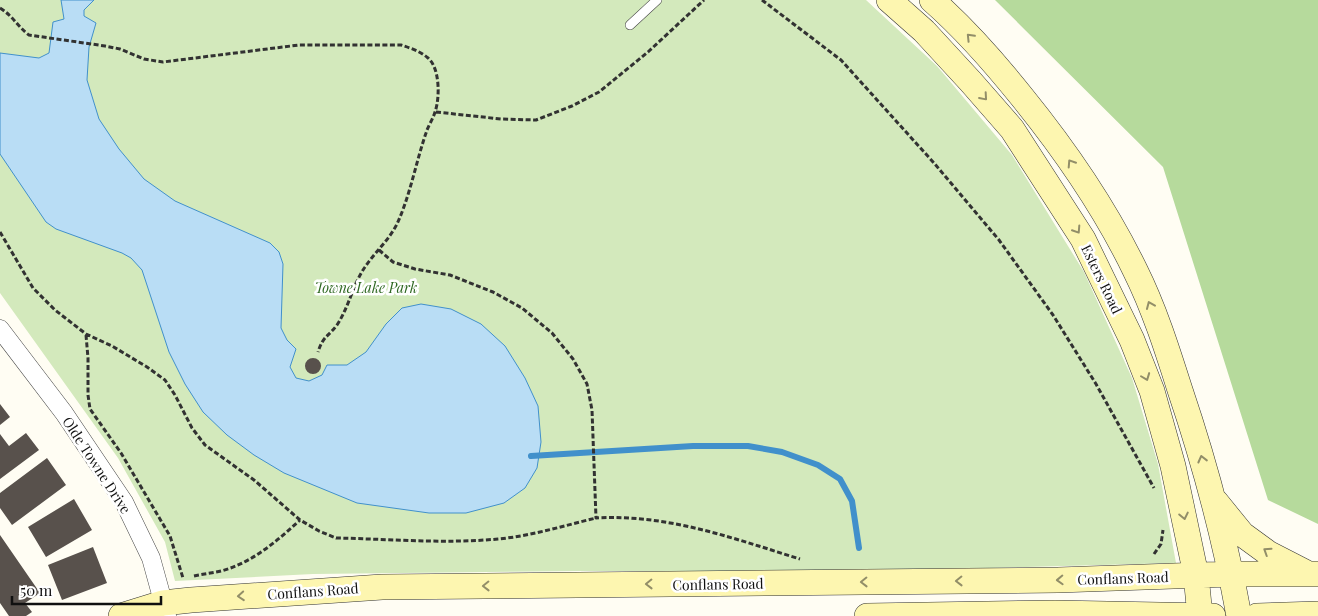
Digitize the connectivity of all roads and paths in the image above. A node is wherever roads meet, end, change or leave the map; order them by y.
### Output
1 (657, 0) edge
2 (704, 0) edge
3 (762, 0) edge
4 (889, 0) edge
5 (932, 0) edge
6 (0, 8) edge
7 (630, 25) dead end
8 (436, 112) junction
9 (0, 232) edge
10 (379, 250) junction
11 (0, 329) edge
12 (86, 334) junction
13 (318, 352) dead end
14 (1156, 493) dead end
15 (1212, 497) junction
16 (596, 518) junction
17 (300, 520) junction
18 (1164, 522) dead end
19 (1149, 557) dead end
20 (808, 560) dead end
21 (1231, 574) junction
22 (1314, 574) edge
23 (1196, 575) junction
24 (912, 582) junction
25 (165, 610) edge
26 (1318, 614) edge
27 (121, 616) edge
28 (867, 616) edge
29 (913, 616) edge
30 (1200, 616) edge
31 (1213, 616) edge
32 (1239, 616) edge
33 (1257, 616) edge

1 - 7 lane
2 - 8 path
3 - 14 path
4 -> 23 main road, Esters Road
15 -> 5 main road
6 - 8 path
8 - 10 path
9 - 12 path
10 - 13 path
10 - 16 path
11 - 25 street, Olde Towne Drive
12 - 17 path
12 - 17 path
15 - 21 main road
22 -> 15 main road
16 - 17 path
16 - 20 path
18 - 19 path
21 - 22 main road, Conflans Road
21 - 23 main road, Conflans Road
21 - 32 main road
23 -> 24 main road, Conflans Road
23 - 30 main road, Esters Road
24 -> 25 main road, Conflans Road
24 - 29 main road
25 - 27 main road, Conflans Road
26 - 33 main road
28 - 29 main road
29 - 30 main road
30 - 31 main road

